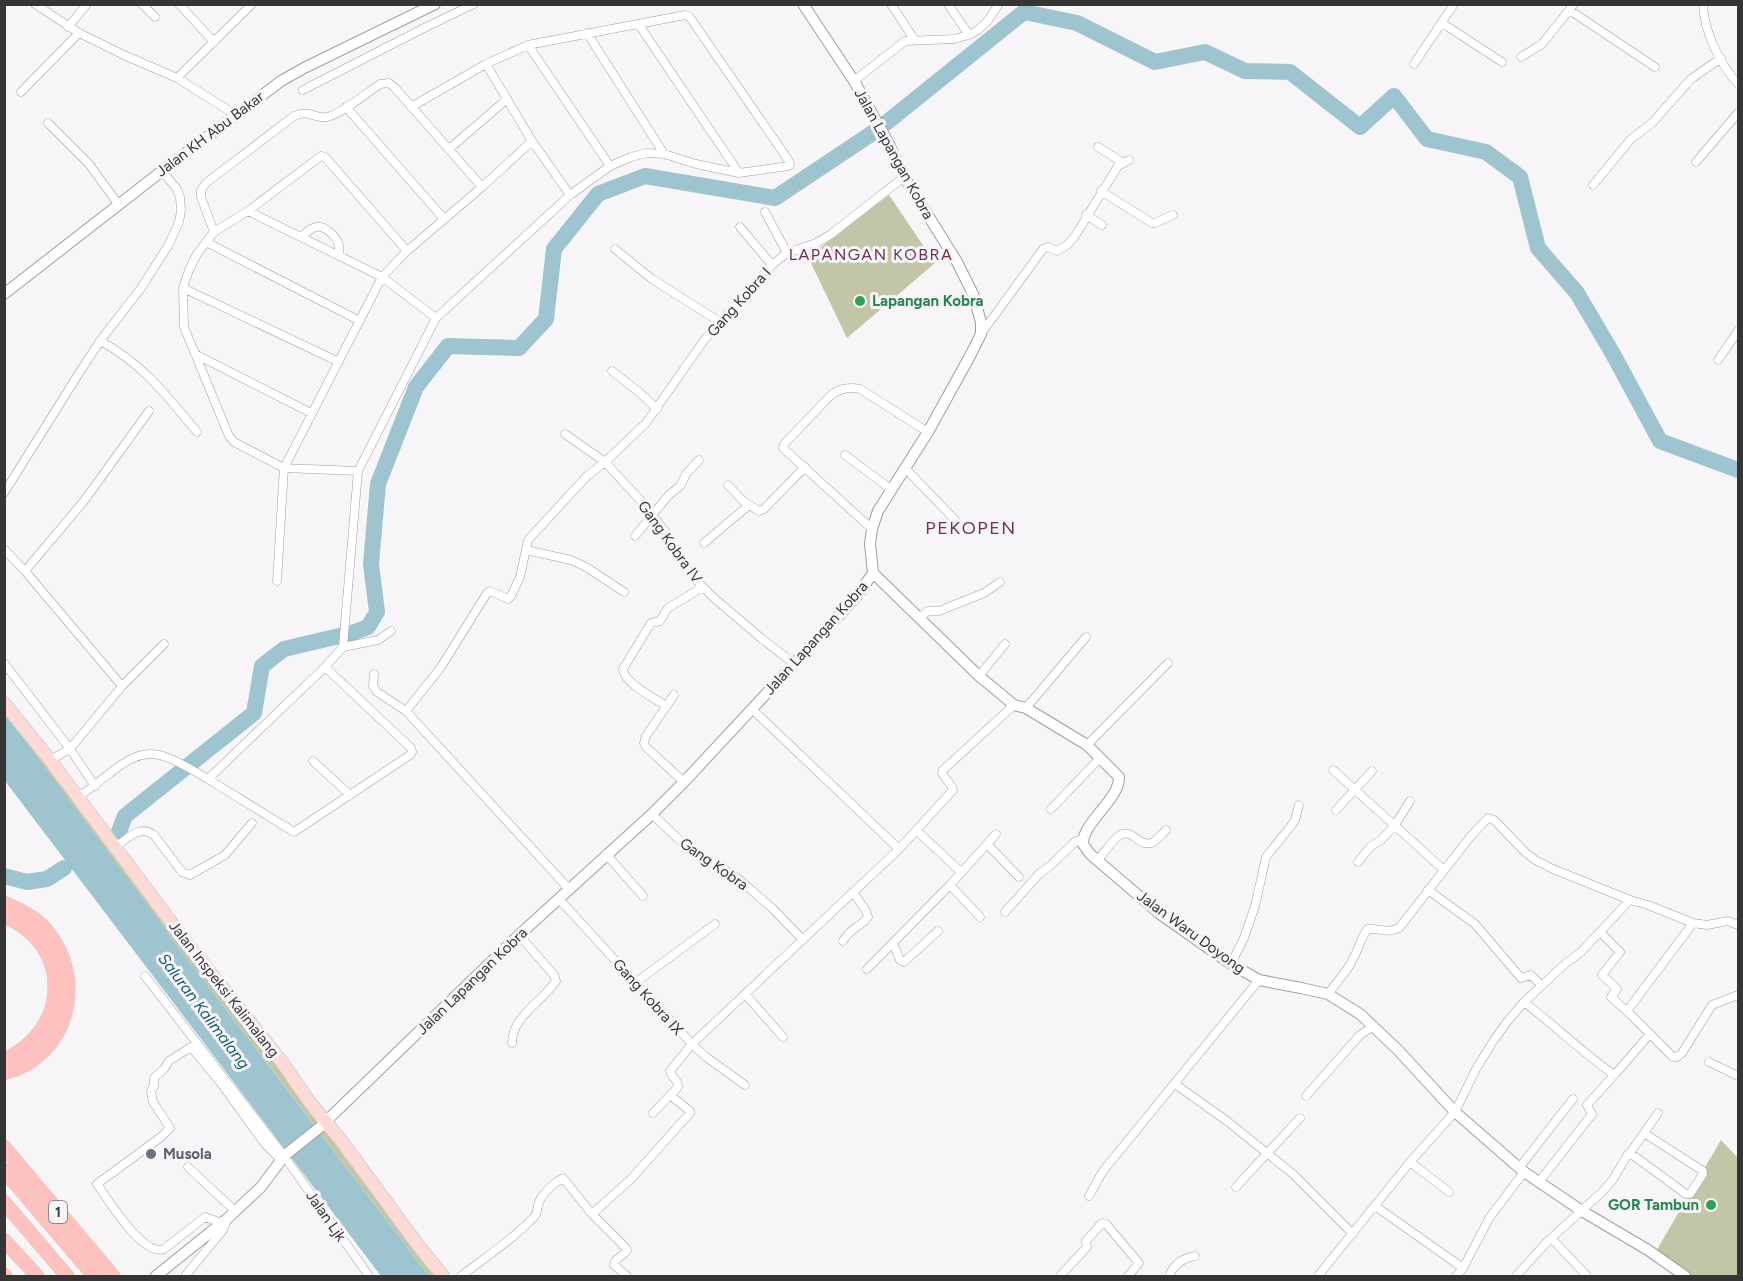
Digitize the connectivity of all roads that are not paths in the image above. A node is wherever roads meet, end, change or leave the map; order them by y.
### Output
1 (35, 4) edge
2 (87, 4) edge
3 (142, 4) edge
4 (179, 4) edge
5 (252, 4) edge
6 (435, 4) edge
7 (474, 4) edge
8 (803, 4) edge
9 (891, 4) edge
10 (948, 4) edge
11 (999, 4) edge
12 (1454, 4) edge
13 (1703, 4) edge
14 (1572, 6) edge
15 (417, 8) edge
16 (155, 17) dead end
17 (1442, 23) junction
18 (639, 25) junction
19 (68, 27) junction
20 (79, 33) junction
21 (587, 33) junction
22 (969, 35) junction
23 (914, 39) junction
24 (214, 42) junction
25 (528, 45) junction
26 (1521, 57) dead end
27 (1721, 58) junction
28 (1502, 62) dead end
29 (486, 64) junction
30 (1414, 64) dead end
31 (1655, 67) dead end
32 (177, 78) junction
33 (854, 81) junction
34 (1738, 84) edge
35 (303, 90) dead end
36 (21, 92) dead end
37 (506, 100) junction
38 (346, 107) junction
39 (411, 107) junction
40 (1738, 113) edge
41 (236, 115) junction
42 (48, 123) dead end
43 (532, 141) junction
44 (1098, 147) dead end
45 (449, 149) junction
46 (664, 154) junction
47 (1696, 162) dead end
48 (610, 166) junction
49 (162, 171) junction
50 (740, 173) junction
51 (904, 177) junction
52 (1593, 185) dead end
53 (482, 187) junction
54 (1101, 191) junction
55 (570, 195) junction
56 (119, 205) junction
57 (248, 211) junction
58 (765, 212) dead end
59 (1086, 215) junction
60 (1173, 215) dead end
61 (444, 219) junction
62 (1102, 225) dead end
63 (740, 227) dead end
64 (214, 232) junction
65 (301, 237) junction
66 (206, 242) junction
67 (615, 249) dead end
68 (407, 251) junction
69 (787, 253) junction
70 (339, 256) junction
71 (772, 265) junction
72 (382, 277) junction
73 (183, 288) junction
74 (4, 294) edge
75 (436, 318) junction
76 (360, 321) junction
77 (720, 322) junction
78 (1738, 331) edge
79 (981, 334) junction
80 (100, 341) junction
81 (195, 354) junction
82 (1718, 360) dead end
83 (339, 362) junction
84 (612, 371) dead end
85 (657, 409) junction
86 (149, 411) dead end
87 (311, 413) junction
88 (197, 432) dead end
89 (928, 432) junction
90 (565, 434) dead end
91 (845, 456) dead end
92 (699, 460) dead end
93 (605, 462) junction
94 (806, 467) junction
95 (285, 468) junction
96 (905, 468) junction
97 (358, 471) junction
98 (728, 485) dead end
99 (892, 490) junction
100 (4, 493) edge
101 (749, 505) junction
102 (652, 515) junction
103 (957, 522) dead end
104 (872, 529) junction
105 (635, 536) dead end
106 (704, 543) dead end
107 (4, 549) edge
108 (526, 550) junction
109 (25, 571) junction
110 (873, 573) junction
111 (277, 581) dead end
112 (1000, 582) dead end
113 (703, 587) junction
114 (624, 592) dead end
115 (919, 618) junction
116 (391, 632) dead end
117 (1086, 637) dead end
118 (164, 644) dead end
119 (1005, 644) dead end
120 (343, 645) junction
121 (4, 663) edge
122 (794, 663) junction
123 (1168, 663) dead end
124 (325, 667) junction
125 (374, 674) dead end
126 (979, 676) junction
127 (122, 686) junction
128 (674, 695) dead end
129 (4, 703) edge
130 (1014, 705) junction
131 (667, 706) junction
132 (1026, 708) junction
133 (752, 709) junction
134 (406, 711) junction
135 (1087, 745) junction
136 (70, 749) junction
137 (1100, 758) junction
138 (50, 760) junction
139 (313, 761) dead end
140 (1333, 770) dead end
141 (1372, 771) dead end
142 (208, 779) junction
143 (684, 782) junction
144 (94, 786) junction
145 (1355, 791) junction
146 (350, 795) junction
147 (76, 798) junction
148 (1410, 801) dead end
149 (1299, 805) dead end
150 (1051, 808) dead end
151 (1336, 810) dead end
152 (652, 814) junction
153 (252, 823) dead end
154 (1395, 825) junction
155 (1166, 830) dead end
156 (917, 831) junction
157 (996, 834) dead end
158 (1082, 839) junction
159 (987, 844) junction
160 (114, 848) junction
161 (899, 849) junction
162 (606, 855) junction
163 (1097, 861) junction
164 (1358, 862) dead end
165 (1444, 870) junction
166 (961, 872) junction
167 (1019, 877) dead end
168 (950, 885) junction
169 (569, 889) junction
170 (1428, 890) junction
171 (853, 892) junction
172 (643, 896) dead end
173 (558, 899) junction
174 (1630, 900) junction
175 (4, 903) edge
176 (1005, 912) dead end
177 (4, 916) edge
178 (980, 918) dead end
179 (1693, 923) junction
180 (715, 924) dead end
181 (1738, 925) edge
182 (938, 931) dead end
183 (1600, 932) junction
184 (519, 935) junction
185 (802, 939) junction
186 (843, 941) dead end
187 (893, 943) junction
188 (1231, 964) junction
189 (867, 969) dead end
190 (145, 976) dead end
191 (1259, 980) junction
192 (635, 983) junction
193 (1541, 985) junction
194 (745, 994) junction
195 (1328, 994) junction
196 (1738, 995) edge
197 (1524, 1002) junction
198 (1627, 1011) junction
199 (1374, 1026) junction
200 (1650, 1034) junction
201 (783, 1037) dead end
202 (512, 1043) dead end
203 (692, 1044) junction
204 (4, 1060) edge
205 (1709, 1062) dead end
206 (4, 1073) edge
207 (1615, 1074) junction
208 (1738, 1076) edge
209 (1175, 1084) junction
210 (745, 1085) dead end
211 (670, 1095) junction
212 (1306, 1096) dead end
213 (1573, 1099) dead end
214 (1455, 1112) junction
215 (653, 1113) dead end
216 (1658, 1113) dead end
217 (1300, 1118) dead end
218 (323, 1125) junction
219 (1644, 1133) junction
220 (4, 1147) edge
221 (1267, 1153) junction
222 (1630, 1153) junction
223 (283, 1157) junction
224 (1410, 1162) junction
225 (188, 1167) dead end
226 (4, 1170) edge
227 (1521, 1170) junction
228 (4, 1182) edge
229 (1539, 1182) junction
230 (1236, 1187) dead end
231 (1449, 1192) dead end
232 (1089, 1196) dead end
233 (4, 1202) edge
234 (1375, 1206) junction
235 (1582, 1211) junction
236 (592, 1214) junction
237 (228, 1217) junction
238 (1353, 1234) junction
239 (1550, 1239) junction
240 (4, 1240) edge
241 (1195, 1256) dead end
242 (1463, 1268) junction
243 (1578, 1273) edge
244 (37, 1276) edge
245 (67, 1276) edge
246 (82, 1276) edge
247 (94, 1276) edge
248 (113, 1276) edge
249 (156, 1276) edge
250 (185, 1276) edge
251 (369, 1276) edge
252 (443, 1276) edge
253 (461, 1276) edge
254 (627, 1276) edge
255 (1060, 1276) edge
256 (1128, 1276) edge
257 (1169, 1276) edge
258 (1318, 1276) edge
259 (1456, 1276) edge
260 (1516, 1276) edge
261 (1587, 1276) edge
262 (1685, 1276) edge

1 - 19 street
2 - 19 street
3 - 16 street
4 - 24 street
5 - 24 street
6 - 15 street, Jalan KH Abu Bakar
7 - 35 street
8 - 33 street, Jalan Lapangan Kobra
9 - 23 street
10 - 22 street
11 - 22 street
12 - 17 street
13 - 27 street
14 - 26 street
14 - 31 street
15 - 41 street, Jalan KH Abu Bakar
17 - 28 street
17 - 30 street
18 - 21 street
18 - 50 street
18 - 50 street
19 - 20 street
20 - 32 street
20 - 36 street
21 - 25 street
21 - 46 street
22 - 23 street
23 - 33 street
24 - 32 street
25 - 29 street
25 - 48 street
27 - 34 street
27 - 52 street
29 - 37 street
29 - 39 street
32 - 41 street
33 - 51 street, Jalan Lapangan Kobra
37 - 43 street
37 - 45 street
38 - 39 street
38 - 61 street
38 - 64 street
39 - 45 street
40 - 47 street
41 - 49 street, Jalan KH Abu Bakar
42 - 56 street
43 - 53 street
43 - 55 street
44 - 54 street
45 - 53 street
46 - 48 street
46 - 50 street
48 - 55 street
49 - 56 street, Jalan KH Abu Bakar
49 - 80 street
51 - 69 street, Gang Kobra I
51 - 79 street, Jalan Lapangan Kobra
53 - 61 street
54 - 59 street
54 - 60 street
55 - 75 street
56 - 74 street, Jalan KH Abu Bakar
57 - 64 street
57 - 65 street
57 - 68 street
58 - 69 street
59 - 62 street
59 - 79 street
61 - 68 street
63 - 71 street
64 - 66 street
65 - 70 street
65 - 70 street
66 - 73 street
66 - 76 street
67 - 77 street
68 - 72 street
69 - 71 street, Gang Kobra I
70 - 72 street
71 - 77 street, Gang Kobra I
72 - 75 street
72 - 76 street
73 - 81 street
73 - 83 street
75 - 97 street
76 - 83 street
77 - 85 street, Gang Kobra I
78 - 82 street
79 - 89 street, Jalan Lapangan Kobra
80 - 88 street
80 - 100 street
81 - 87 street
81 - 95 street
83 - 87 street
84 - 85 street
85 - 93 street, Gang Kobra I
86 - 109 street
87 - 95 street
89 - 94 street
89 - 96 street, Jalan Lapangan Kobra
90 - 93 street, Gang Kobra IV
91 - 99 street
92 - 102 street
93 - 102 street, Gang Kobra IV
93 - 108 street, Gang Kobra I
94 - 101 street
94 - 104 street
95 - 97 street
95 - 111 street
96 - 99 street, Jalan Lapangan Kobra
96 - 103 street
97 - 120 street
98 - 101 street
99 - 104 street, Jalan Lapangan Kobra
101 - 106 street
102 - 105 street
102 - 113 street, Gang Kobra IV
104 - 110 street, Jalan Lapangan Kobra
107 - 109 street
108 - 114 street
108 - 134 street, Gang Kobra I
109 - 127 street
110 - 115 street
110 - 122 street, Jalan Lapangan Kobra
112 - 115 street
113 - 122 street, Gang Kobra IV
113 - 131 street
115 - 126 street
116 - 120 street
117 - 132 street
118 - 127 street
119 - 126 street
120 - 124 street
121 - 136 street
122 - 133 street, Jalan Lapangan Kobra
123 - 135 street
124 - 142 street
124 - 146 street
125 - 134 street
126 - 130 street
127 - 136 street
128 - 131 street
129 - 138 main road, Jalan Inspeksi Kalimalang
130 - 132 street
130 - 156 street
131 - 143 street
132 - 135 street
133 - 143 street, Jalan Lapangan Kobra
133 - 161 street
134 - 169 street
135 - 137 street
136 - 138 street
136 - 144 street
137 - 150 street
137 - 158 street
138 - 147 main road, Jalan Inspeksi Kalimalang
139 - 146 street
140 - 145 street
141 - 145 street
142 - 144 street
142 - 146 street
143 - 152 street, Jalan Lapangan Kobra
144 - 147 street
145 - 151 street
145 - 154 street
147 - 160 main road, Jalan Inspeksi Kalimalang
148 - 154 street
149 - 188 street
152 - 162 street, Jalan Lapangan Kobra
152 - 185 street, Gang Kobra
153 - 160 street
154 - 164 street
154 - 165 street
155 - 163 street
156 - 161 street
156 - 166 street
157 - 159 street
158 - 163 street, Jalan Waru Doyong
158 - 176 street
159 - 166 street
159 - 167 street
160 - 218 main road, Jalan Inspeksi Kalimalang
161 - 171 street
162 - 169 street, Jalan Lapangan Kobra
162 - 172 street
163 - 188 street, Jalan Waru Doyong
165 - 170 street
165 - 174 street
166 - 168 street
168 - 178 street
168 - 187 street
169 - 173 street, Jalan Lapangan Kobra
170 - 193 street
170 - 195 street
171 - 185 street
171 - 186 street
173 - 184 street, Jalan Lapangan Kobra
173 - 192 street, Gang Kobra IX
174 - 179 street
174 - 183 street
175 - 206 highway
177 - 204 highway
179 - 181 street
179 - 198 street
180 - 192 street
182 - 187 street
183 - 193 street
183 - 198 street
184 - 202 street
184 - 218 street, Jalan Lapangan Kobra
185 - 194 street
187 - 189 street
188 - 191 street, Jalan Waru Doyong
190 - 223 street
191 - 195 street, Jalan Waru Doyong
191 - 209 street
192 - 203 street, Gang Kobra IX
193 - 197 street
194 - 201 street
194 - 203 street
195 - 199 street, Jalan Waru Doyong
196 - 200 street
197 - 207 street
197 - 214 street
198 - 200 street
199 - 212 street
199 - 214 street, Jalan Waru Doyong
200 - 207 street
203 - 210 street, Gang Kobra IX
203 - 211 street
205 - 208 street
207 - 229 street
209 - 221 street
209 - 232 street
211 - 215 street
211 - 236 street
213 - 227 street
214 - 224 street
214 - 227 street, Jalan Waru Doyong
216 - 219 street
217 - 221 street
218 - 223 street, Jalan Lapangan Kobra
218 - 252 main road, Jalan Inspeksi Kalimalang
219 - 222 street
219 - 222 street
220 - 248 highway, 1
221 - 230 street
221 - 238 street
222 - 235 street
223 - 237 street, Jalan Lapangan Kobra
223 - 237 street
223 - 251 street, Jalan Ljk
224 - 231 street
224 - 234 street
225 - 237 street
226 - 247 highway, 1
227 - 229 street, Jalan Waru Doyong
227 - 242 street
228 - 246 highway
229 - 235 street, Jalan Waru Doyong
233 - 245 highway, 1
234 - 238 street
234 - 242 street
235 - 239 street
235 - 262 street, Jalan Waru Doyong
236 - 253 street
236 - 254 street
237 - 249 street, Jalan Lapangan Kobra
237 - 250 street
238 - 258 street
239 - 243 street
239 - 260 street
240 - 244 highway
241 - 257 street
242 - 259 street
243 - 261 street
255 - 256 street

